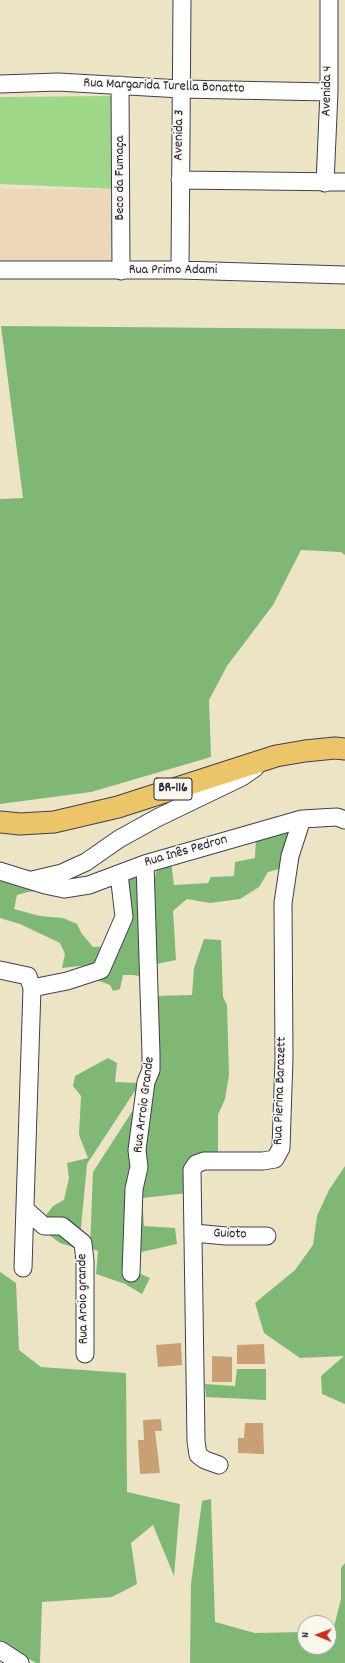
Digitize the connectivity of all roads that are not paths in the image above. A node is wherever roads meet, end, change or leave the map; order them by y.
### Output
1 (182, 0) edge
2 (329, 0) edge
3 (0, 84) edge
4 (120, 85) junction
5 (181, 89) junction
6 (329, 92) junction
7 (180, 180) junction
8 (345, 182) edge
9 (325, 183) junction
10 (0, 270) edge
11 (180, 270) junction
12 (121, 271) junction
13 (345, 275) edge
14 (345, 749) edge
15 (269, 758) junction
16 (302, 819) junction
17 (345, 820) edge
18 (0, 822) edge
19 (145, 864) junction
20 (0, 871) edge
21 (120, 874) junction
22 (30, 880) junction
23 (0, 970) edge
24 (32, 988) junction
25 (25, 1209) junction
26 (194, 1233) junction
27 (267, 1236) dead end
28 (23, 1268) dead end
29 (131, 1273) dead end
30 (85, 1354) dead end
31 (219, 1465) dead end
32 (0, 1650) edge
33 (20, 1663) edge

1 - 5 street, Avenida 3
2 - 6 street, Avenida 4
3 - 4 street, Rua Margarida Turella Bonatto
4 - 5 street, Rua Margarida Turella Bonatto
4 - 12 street, Beco da Fumaça
5 - 6 street, Rua Margarida Turella Bonatto
5 - 7 street, Avenida 3
6 - 9 street, Avenida 4
7 - 9 street
7 - 11 street, Avenida 3
8 - 9 street
10 - 12 street, Rua Primo Adami
11 - 12 street, Rua Primo Adami
11 - 13 street, Rua Primo Adami
14 - 15 main road, BR-116
15 - 18 main road, BR-116
15 - 22 street, Rua Inês Pedron
16 - 17 street, Rua Inês Pedron
16 - 19 street, Rua Inês Pedron
16 - 26 street, Rua Pierina Barazett
19 - 21 street, Rua Inês Pedron
19 - 29 street, Rua Arroio Grande
20 - 22 street, Rua Inês Pedron
21 - 22 street, Rua Inês Pedron
21 - 24 street
23 - 24 street
24 - 25 street
25 - 28 street
25 - 30 street, Rua Aroio grande
26 - 27 street, Guioto
26 - 31 street, Rua Pierina Barazett
32 - 33 street

